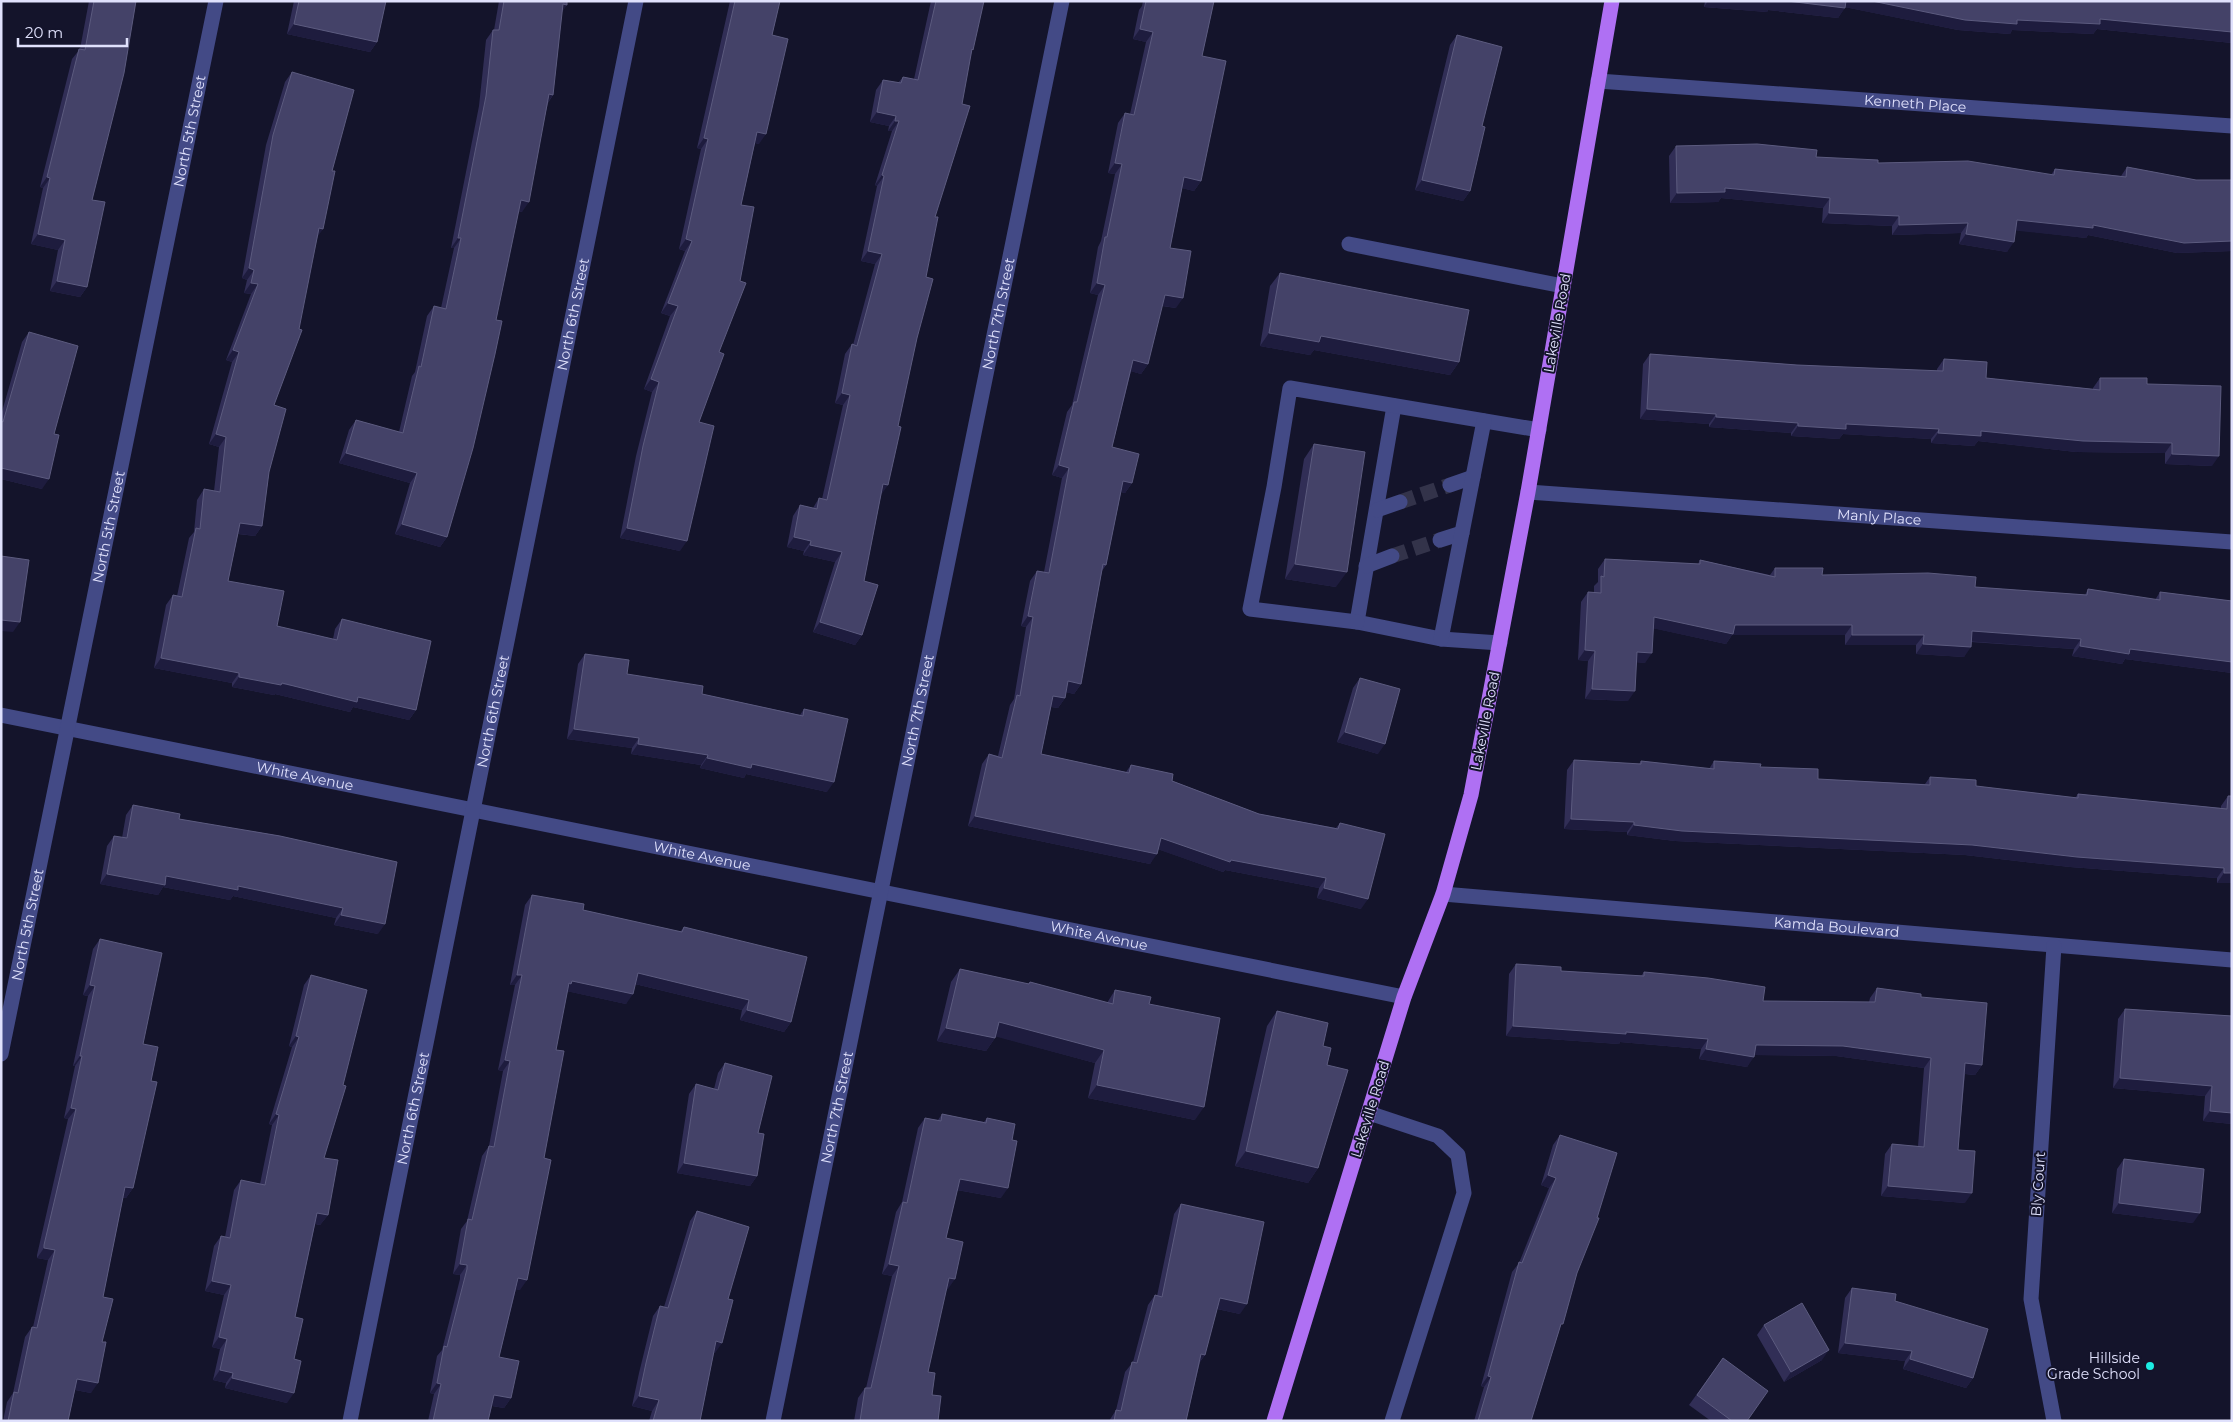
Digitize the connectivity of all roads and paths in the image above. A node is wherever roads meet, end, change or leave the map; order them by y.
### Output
1 (216, 1) edge
2 (636, 1) edge
3 (1062, 1) edge
4 (1612, 1) edge
5 (1598, 81) junction
6 (2232, 126) edge
7 (1349, 244) dead end
8 (1563, 286) junction
9 (1394, 406) junction
10 (1484, 421) junction
11 (1538, 430) junction
12 (1473, 477) junction
13 (1450, 484) tunnel mouth
14 (1528, 492) junction
15 (1400, 502) tunnel mouth
16 (1377, 510) junction
17 (1462, 533) junction
18 (1440, 540) tunnel mouth
19 (2232, 542) edge
20 (1392, 556) tunnel mouth
21 (1366, 566) junction
22 (1357, 622) junction
23 (1441, 639) junction
24 (1500, 643) junction
25 (1, 715) edge
26 (67, 728) junction
27 (473, 810) junction
28 (881, 893) junction
29 (1443, 894) junction
30 (2054, 946) junction
31 (2232, 960) edge
32 (1404, 997) junction
33 (1, 1054) edge
34 (1369, 1112) junction
35 (350, 1421) edge
36 (773, 1421) edge
37 (1274, 1421) edge
38 (1392, 1421) edge
39 (2054, 1421) edge

1 - 26 street, North 5th Street
2 - 27 street, North 6th Street
3 - 28 street, North 7th Street
4 - 5 main road, Lakeville Road
5 - 6 street, Kenneth Place
5 - 8 main road, Lakeville Road
7 - 8 street
8 - 11 main road, Lakeville Road
9 - 10 street
9 - 16 street
9 - 22 street
10 - 11 street
10 - 12 street
11 - 14 main road, Lakeville Road
12 - 13 street
12 - 17 street
14 - 19 street, Manly Place
14 - 24 main road, Lakeville Road
15 - 16 street
16 - 21 street
17 - 18 street
17 - 23 street
20 - 21 street
21 - 22 street
22 - 23 street
23 - 24 street
24 - 29 main road, Lakeville Road
25 - 26 street, White Avenue
26 - 27 street, White Avenue
26 - 33 street, North 5th Street
27 - 28 street, White Avenue
27 - 35 street, North 6th Street
28 - 32 street, White Avenue
28 - 36 street, North 7th Street
29 - 30 street, Kamda Boulevard
29 - 32 main road, Lakeville Road
30 - 31 street, Kamda Boulevard
30 - 39 street, Bly Court
32 - 34 main road, Lakeville Road
34 - 37 main road, Lakeville Road
34 - 38 street

